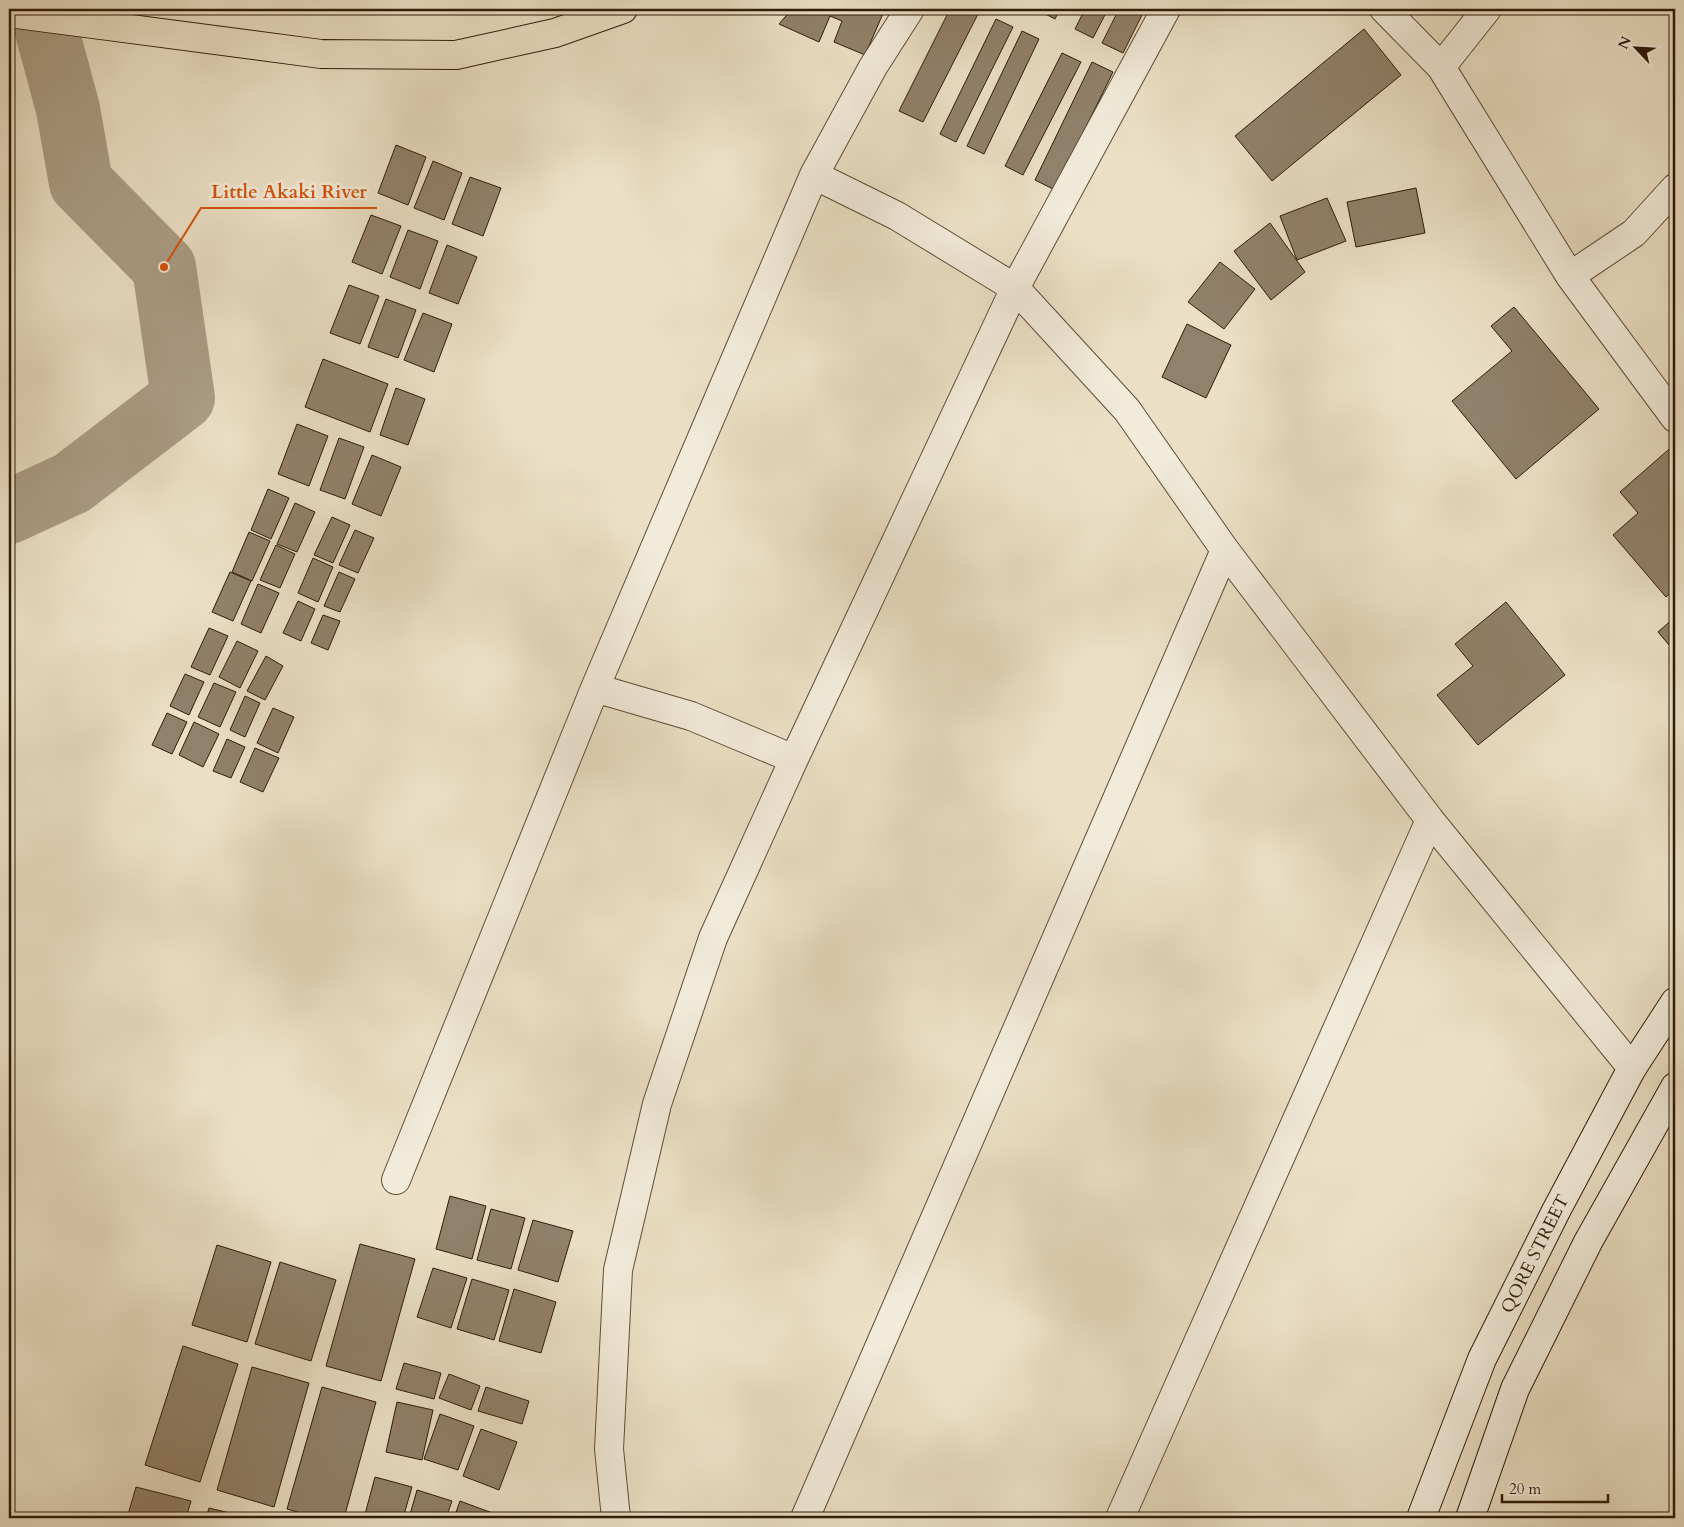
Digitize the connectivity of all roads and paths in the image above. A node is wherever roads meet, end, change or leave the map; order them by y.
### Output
1 (623, 9) edge
2 (910, 9) edge
3 (1166, 9) edge
4 (1384, 9) edge
5 (1487, 9) edge
6 (9, 13) edge
7 (1441, 67) junction
8 (814, 175) junction
9 (1675, 188) edge
10 (1570, 276) junction
11 (1015, 288) junction
12 (1675, 418) edge
13 (1225, 550) junction
14 (595, 688) junction
15 (794, 759) junction
16 (1430, 820) junction
17 (1675, 1002) edge
18 (1632, 1068) junction
19 (1675, 1087) edge
20 (396, 1180) dead end
21 (613, 1517) edge
22 (804, 1518) edge
23 (1120, 1518) edge
24 (1421, 1518) edge
25 (1470, 1518) edge

1 - 6 main road
2 - 8 street
3 - 11 street
4 - 7 street
5 - 7 street
7 - 10 street
8 - 11 street
8 - 14 street
9 - 10 street
10 - 12 street
11 - 13 street
11 - 15 street
13 - 16 street
13 - 22 street
14 - 15 street
14 - 20 street
15 - 21 street
16 - 18 street
16 - 23 street
17 - 18 street, QORE STREET
18 - 24 street, QORE STREET
19 - 25 street

